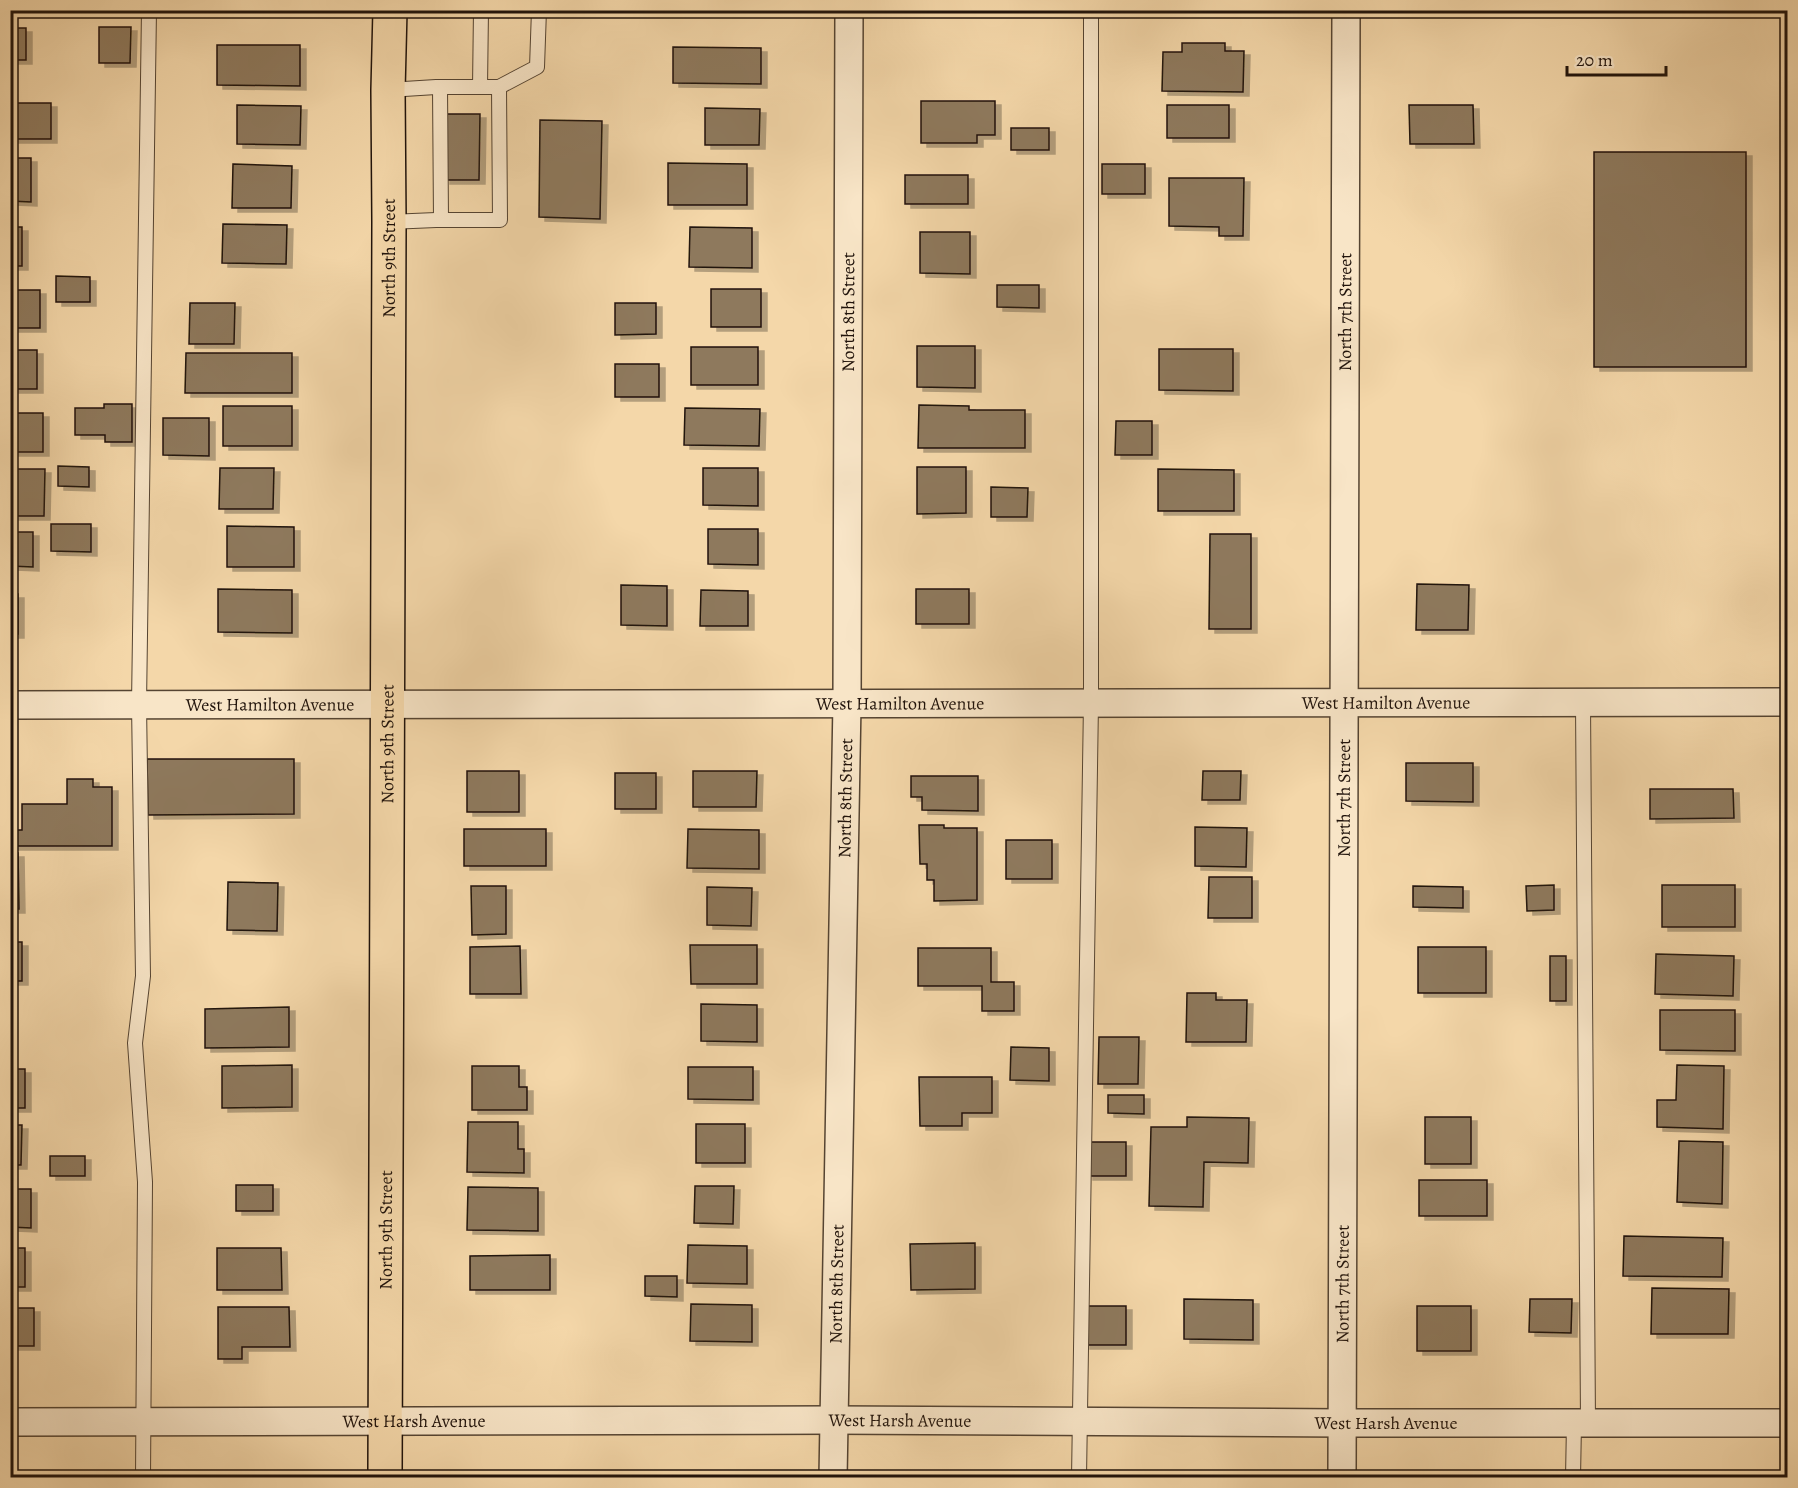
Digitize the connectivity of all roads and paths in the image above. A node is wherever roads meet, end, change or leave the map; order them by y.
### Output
1 (148, 10) edge
2 (390, 10) edge
3 (481, 10) edge
4 (539, 10) edge
5 (849, 10) edge
6 (1091, 10) edge
7 (1346, 10) edge
8 (440, 87) junction
9 (480, 87) junction
10 (499, 87) junction
11 (388, 90) junction
12 (441, 220) junction
13 (389, 222) junction
14 (1583, 702) junction
15 (1788, 702) edge
16 (847, 703) junction
17 (1091, 703) junction
18 (1344, 703) junction
19 (140, 704) junction
20 (388, 704) junction
21 (10, 705) edge
22 (833, 1420) junction
23 (10, 1422) edge
24 (143, 1422) junction
25 (385, 1422) junction
26 (1079, 1422) junction
27 (1342, 1423) junction
28 (1581, 1423) junction
29 (1788, 1423) edge
30 (143, 1478) edge
31 (385, 1478) edge
32 (833, 1478) edge
33 (1079, 1478) edge
34 (1342, 1478) edge
35 (1573, 1478) edge

1 - 19 lane
2 - 11 main road, North 9th Street
3 - 9 lane
4 - 10 lane
5 - 16 street, North 8th Street
6 - 17 lane
7 - 18 street, North 7th Street
8 - 9 lane
8 - 11 lane
8 - 12 lane
9 - 10 lane
10 - 12 lane
11 - 13 main road, North 9th Street
12 - 13 lane
13 - 20 main road, North 9th Street
14 - 15 street, West Hamilton Avenue
14 - 18 street, West Hamilton Avenue
14 - 28 lane
16 - 17 street, West Hamilton Avenue
16 - 20 street, West Hamilton Avenue
16 - 22 street, North 8th Street
17 - 18 street, West Hamilton Avenue
17 - 26 lane
18 - 27 street, North 7th Street
19 - 20 street, West Hamilton Avenue
19 - 21 street, West Hamilton Avenue
19 - 24 lane
20 - 25 main road, North 9th Street
22 - 25 street, West Harsh Avenue
22 - 26 street, West Harsh Avenue
22 - 32 street, North 8th Street
23 - 24 street, West Harsh Avenue
24 - 25 street, West Harsh Avenue
24 - 30 lane
25 - 31 main road, North 9th Street
26 - 27 street, West Harsh Avenue
26 - 33 lane
27 - 28 street, West Harsh Avenue
27 - 34 street, North 7th Street
28 - 29 street, West Harsh Avenue
28 - 35 lane

